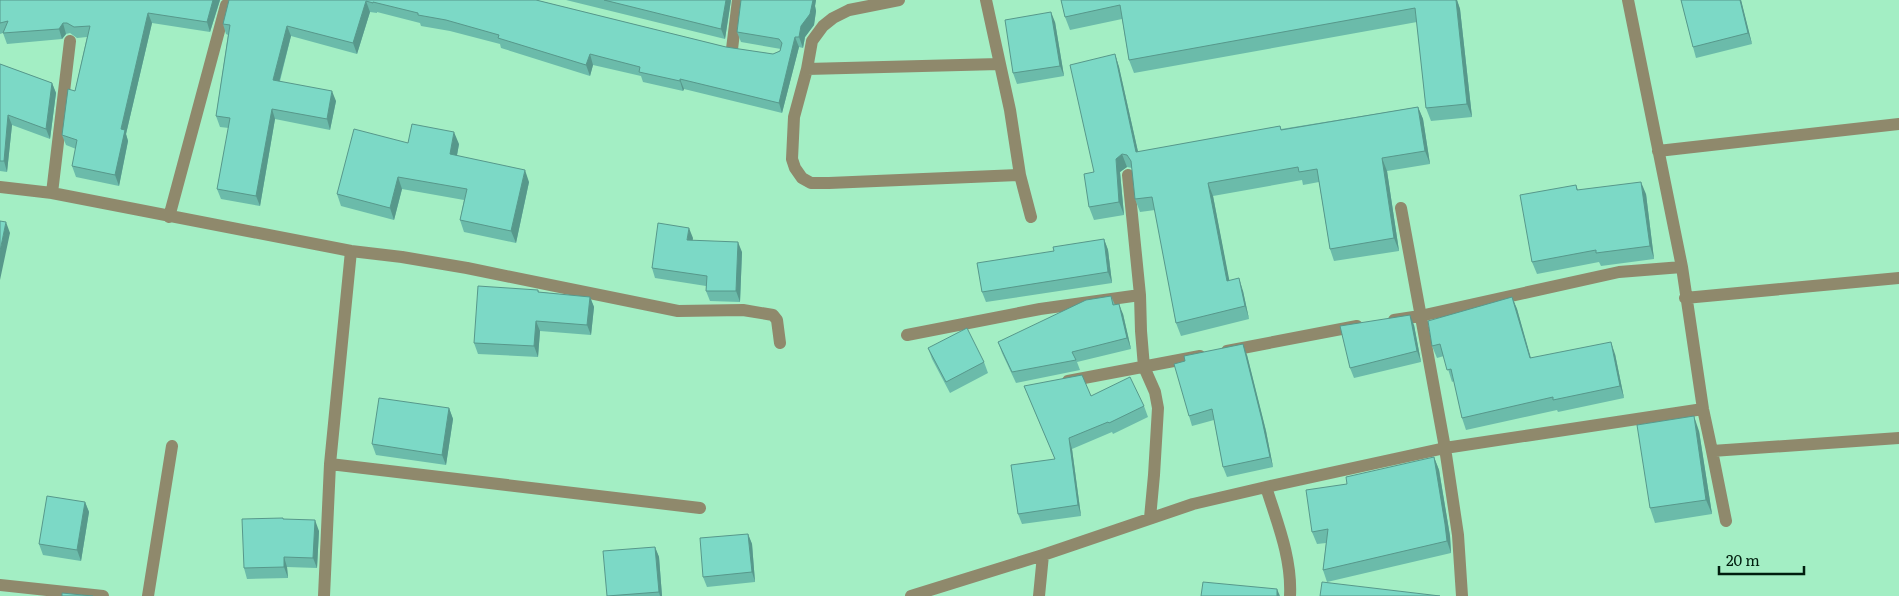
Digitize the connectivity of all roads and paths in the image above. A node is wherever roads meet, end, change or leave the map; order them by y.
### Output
1 (738, 0) edge
2 (899, 0) edge
3 (986, 0) edge
4 (1628, 0) edge
5 (226, 5) edge
6 (70, 41) dead end
7 (732, 49) edge
8 (999, 64) junction
9 (807, 69) junction
10 (1899, 124) edge
11 (1658, 151) junction
12 (1020, 175) junction
13 (1128, 175) edge
14 (0, 187) edge
15 (52, 193) junction
16 (1401, 208) dead end
17 (169, 217) junction
18 (1031, 217) dead end
19 (351, 251) junction
20 (1682, 267) junction
21 (1899, 278) edge
22 (1140, 295) junction
23 (1685, 298) junction
24 (1420, 316) junction
25 (907, 335) dead end
26 (780, 343) dead end
27 (1144, 367) junction
28 (1059, 382) edge
29 (1703, 409) junction
30 (1899, 438) edge
31 (172, 446) dead end
32 (1445, 448) junction
33 (1712, 451) junction
34 (330, 464) junction
35 (1266, 487) junction
36 (700, 508) dead end
37 (1150, 518) junction
38 (1726, 521) dead end
39 (1043, 555) junction
40 (0, 585) edge
41 (103, 596) edge
42 (148, 596) edge
43 (324, 596) edge
44 (911, 596) edge
45 (1039, 596) edge
46 (1290, 596) edge
47 (1462, 596) edge

1 - 7 street
2 - 9 street
3 - 8 street
4 - 11 street
5 - 17 street
6 - 15 street
8 - 9 street
8 - 12 street
9 - 12 street
10 - 11 street
11 - 20 street
12 - 18 street
13 - 22 street
14 - 15 street
15 - 17 street
16 - 24 street
17 - 19 street
19 - 26 street
19 - 34 street
20 - 23 street
20 - 24 street
21 - 23 street
22 - 25 street
22 - 27 street
23 - 29 street
24 - 27 street
24 - 32 street
27 - 28 street
27 - 37 street
29 - 32 street
29 - 33 street
30 - 33 street
31 - 42 street
32 - 35 street
32 - 47 street
33 - 38 street
34 - 36 street
34 - 43 street
35 - 37 street
35 - 46 street
37 - 39 street
39 - 44 street
39 - 45 street
40 - 41 street

